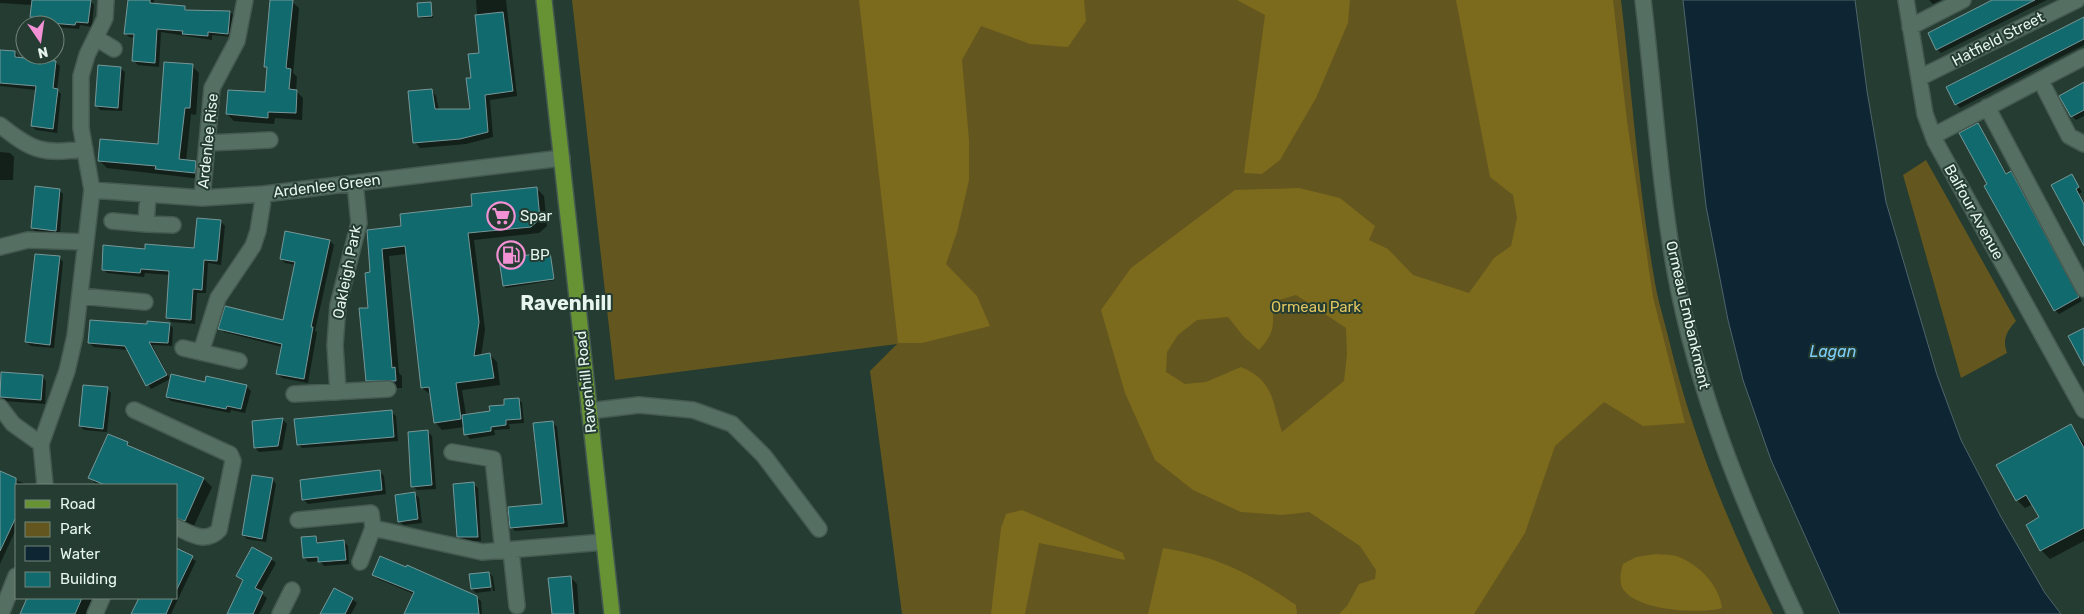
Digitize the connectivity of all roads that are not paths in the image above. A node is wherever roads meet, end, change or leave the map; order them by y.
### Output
1 (106, 0) edge
2 (245, 0) edge
3 (544, 0) edge
4 (1644, 0) edge
5 (1906, 0) edge
6 (1963, 0) edge
7 (2077, 0) edge
8 (1910, 27) junction
9 (96, 38) junction
10 (114, 49) dead end
11 (2084, 57) edge
12 (1919, 78) junction
13 (2045, 89) dead end
14 (1987, 107) junction
15 (0, 125) edge
16 (1933, 136) junction
17 (270, 140) dead end
18 (207, 143) junction
19 (2084, 144) edge
20 (85, 149) junction
21 (562, 158) junction
22 (355, 183) junction
23 (92, 190) junction
24 (264, 194) junction
25 (148, 195) junction
26 (202, 198) junction
27 (112, 221) dead end
28 (146, 224) junction
29 (173, 226) dead end
30 (86, 242) junction
31 (0, 247) edge
32 (2084, 290) edge
33 (80, 296) junction
34 (145, 302) dead end
35 (182, 348) dead end
36 (201, 352) junction
37 (239, 361) dead end
38 (388, 389) dead end
39 (338, 392) junction
40 (294, 394) dead end
41 (0, 407) edge
42 (134, 410) dead end
43 (2084, 410) edge
44 (589, 411) junction
45 (41, 444) junction
46 (452, 452) dead end
47 (45, 484) edge
48 (298, 520) dead end
49 (178, 528) edge
50 (373, 528) junction
51 (819, 529) dead end
52 (604, 542) junction
53 (507, 551) junction
54 (360, 562) dead end
55 (15, 579) edge
56 (292, 590) dead end
57 (102, 599) edge
58 (517, 606) dead end
59 (1, 614) edge
60 (95, 614) edge
61 (280, 614) edge
62 (612, 614) edge
63 (1795, 614) edge

1 - 9 street
2 - 18 street, Ardenlee Rise
3 - 21 main road, Ravenhill Road
4 - 63 street, Ormeau Embankment
5 - 8 street, Balfour Avenue
6 - 8 street
7 - 12 street, Hatfield Street
8 - 12 street, Balfour Avenue
9 - 10 street
9 - 20 street
11 - 14 street
12 - 16 street, Balfour Avenue
13 - 19 street
14 - 16 street
14 - 32 street
15 - 20 street
16 - 43 street, Balfour Avenue
17 - 18 street
18 - 26 street, Ardenlee Rise
20 - 23 street
21 - 22 street, Ardenlee Green
21 - 44 main road, Ravenhill Road
22 - 24 street, Ardenlee Green
22 - 39 street, Oakleigh Park
23 - 25 street, Ardenlee Green
23 - 30 street
24 - 26 street, Ardenlee Green
24 - 36 street
25 - 26 street, Ardenlee Green
25 - 28 street
27 - 28 street
28 - 29 street
30 - 31 street
30 - 33 street
33 - 34 street
33 - 45 street
35 - 36 street
36 - 37 street
38 - 39 street
39 - 40 street
41 - 45 street
42 - 49 street
44 - 51 street
44 - 52 main road, Ravenhill Road
45 - 47 street
46 - 53 street
48 - 50 street
50 - 53 street
50 - 54 street
52 - 53 street
52 - 62 main road, Ravenhill Road
53 - 58 street
55 - 59 street
56 - 61 street
57 - 60 street

